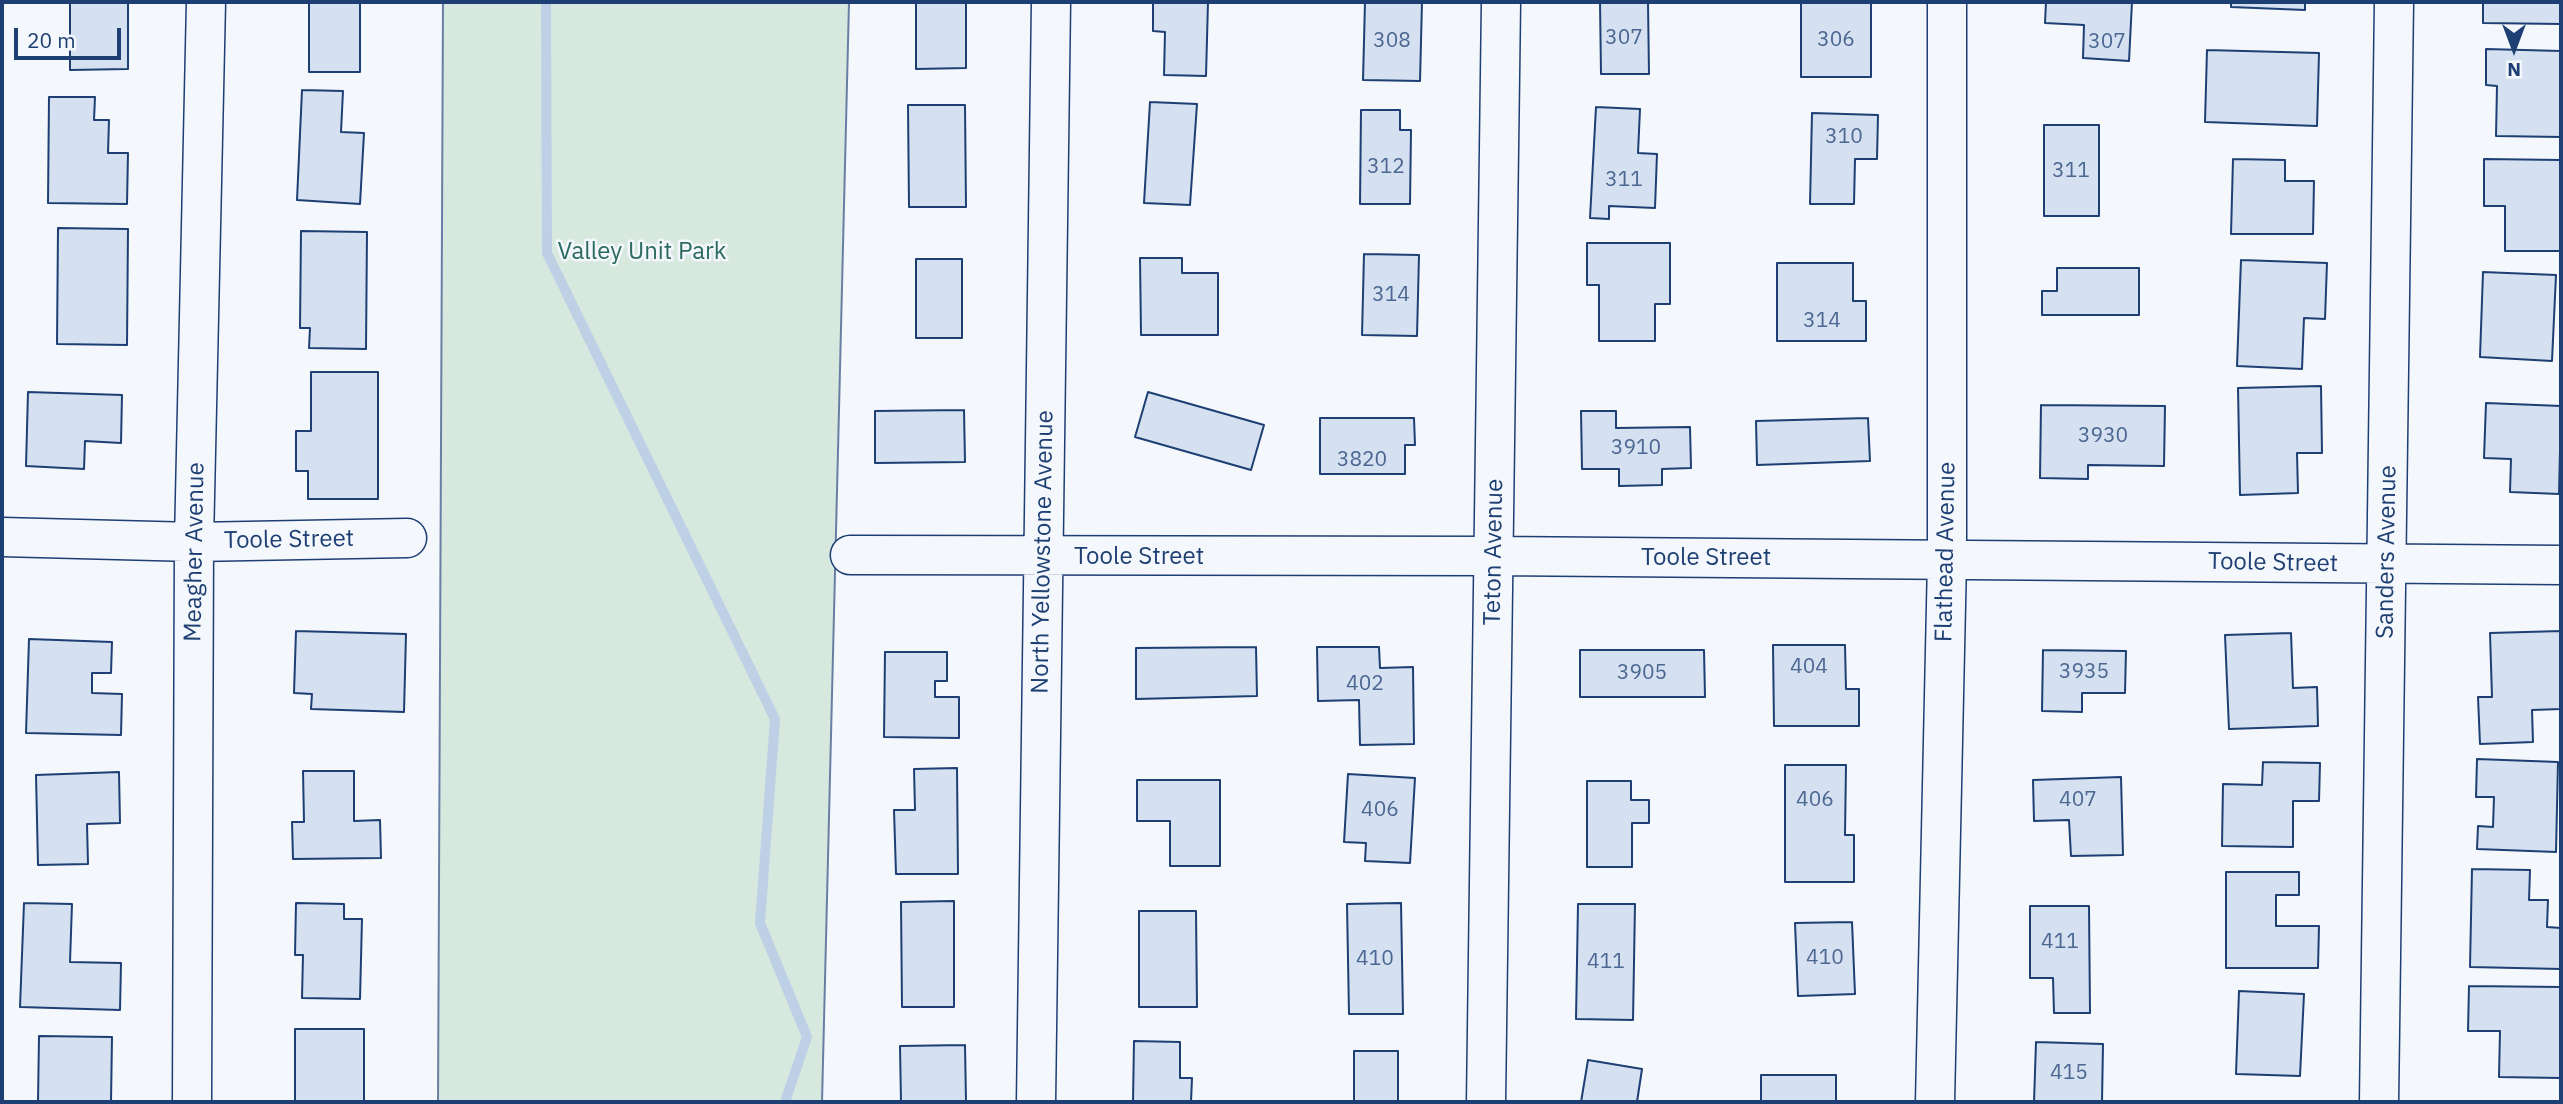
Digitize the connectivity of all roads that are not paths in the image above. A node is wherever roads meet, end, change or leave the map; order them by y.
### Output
1 (206, 2) edge
2 (1051, 2) edge
3 (1501, 2) edge
4 (1947, 2) edge
5 (2394, 2) edge
6 (2, 537) edge
7 (407, 538) dead end
8 (194, 542) junction
9 (850, 555) dead end
10 (1494, 556) junction
11 (1043, 557) junction
12 (1947, 560) junction
13 (2386, 564) junction
14 (2561, 565) edge
15 (192, 1102) edge
16 (1036, 1102) edge
17 (1486, 1102) edge
18 (1935, 1102) edge
19 (2379, 1102) edge

1 - 8 street, Meagher Avenue
2 - 11 street, North Yellowstone Avenue
3 - 10 street, Teton Avenue
4 - 12 street, Flathead Avenue
5 - 13 street, Sanders Avenue
6 - 8 street, Toole Street
7 - 8 street, Toole Street
8 - 15 street, Meagher Avenue
9 - 11 street, Toole Street
10 - 11 street, Toole Street
10 - 12 street, Toole Street
10 - 17 street, Teton Avenue
11 - 16 street, North Yellowstone Avenue
12 - 13 street, Toole Street
12 - 18 street, Flathead Avenue
13 - 14 street, Toole Street
13 - 19 street, Sanders Avenue

